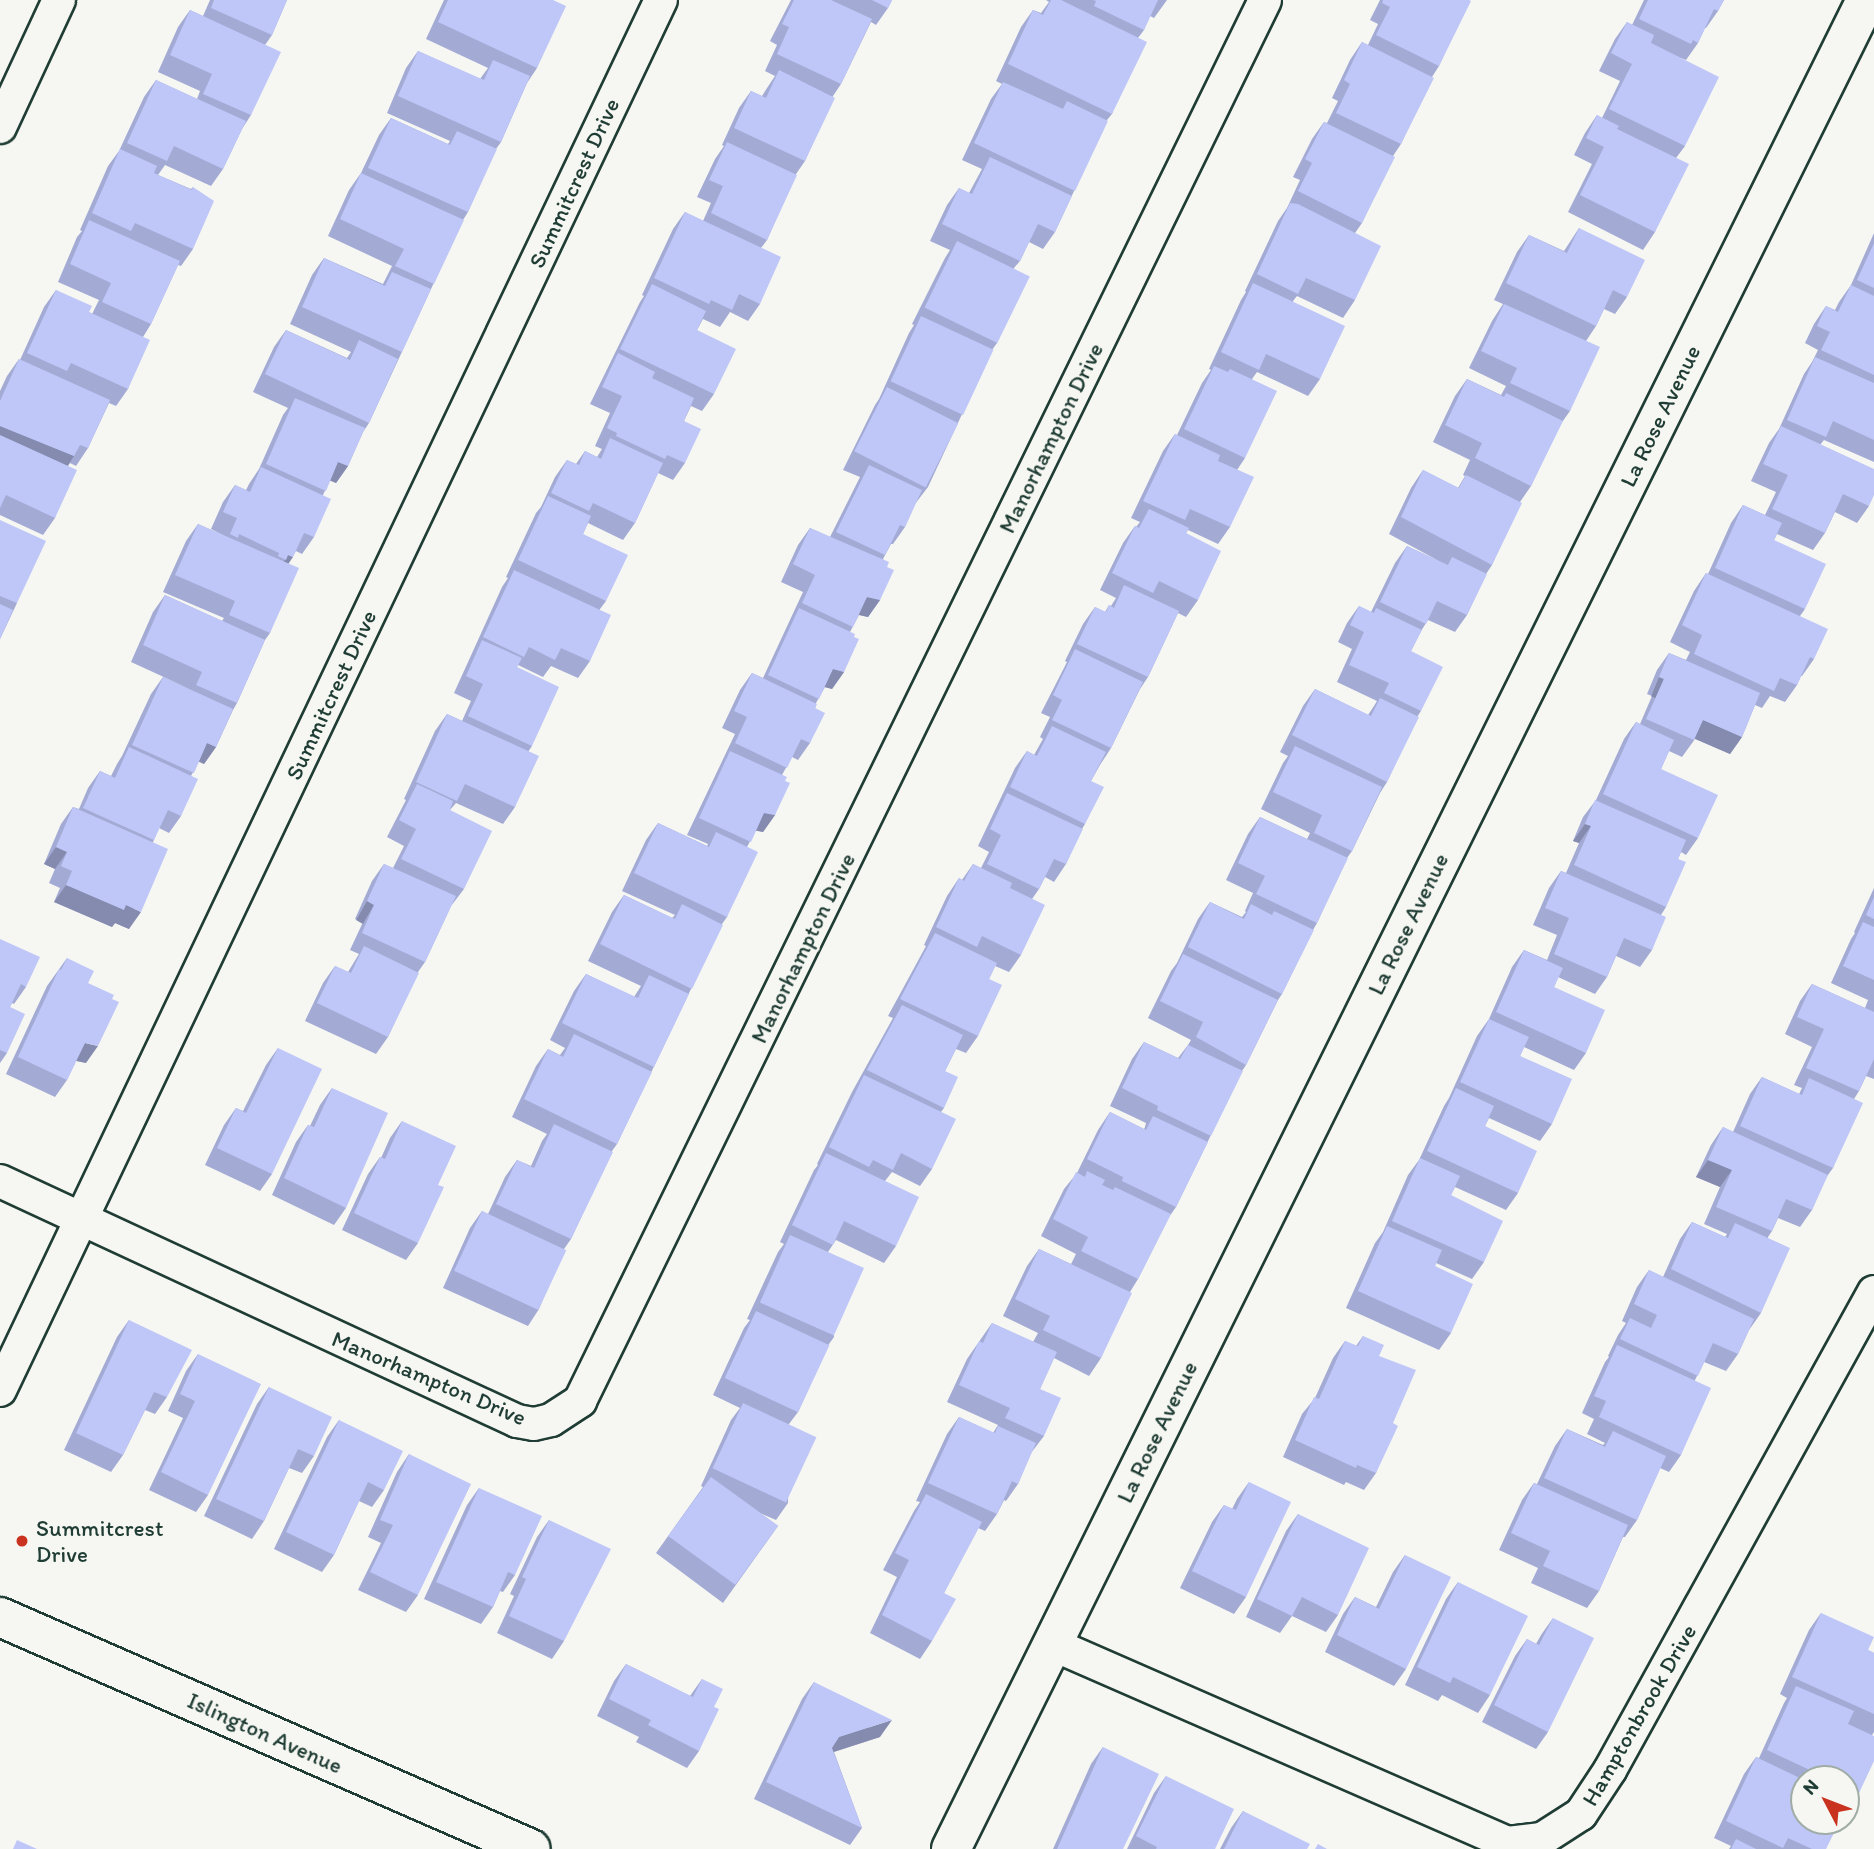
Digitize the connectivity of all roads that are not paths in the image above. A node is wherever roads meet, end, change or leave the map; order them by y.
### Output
1 (59, 0) edge
2 (661, 0) edge
3 (1265, 0) edge
4 (1866, 0) edge
5 (0, 127) edge
6 (0, 1181) edge
7 (81, 1219) junction
8 (1874, 1292) edge
9 (0, 1390) edge
10 (0, 1617) edge
11 (1052, 1644) junction
12 (531, 1849) edge
13 (951, 1849) edge

1 - 5 street
2 - 7 street, Summitcrest Drive
3 - 7 street, Manorhampton Drive
4 - 11 street, La Rose Avenue
6 - 7 street, Manorhampton Drive
7 - 9 street, Summitcrest Drive
8 - 11 street, Hamptonbrook Drive
10 - 12 street, Islington Avenue
11 - 13 street, La Rose Avenue

